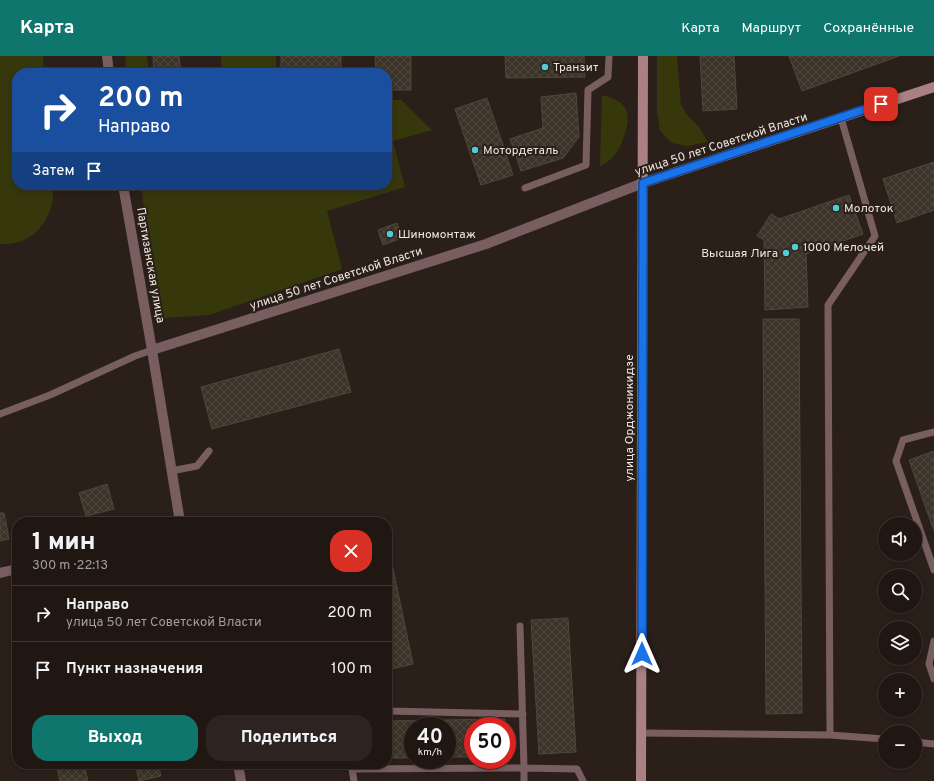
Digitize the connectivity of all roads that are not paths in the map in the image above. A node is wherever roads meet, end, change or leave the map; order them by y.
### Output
1 (107, 56) edge
2 (609, 56) edge
3 (642, 56) edge
4 (108, 68) edge
5 (934, 87) edge
6 (841, 118) junction
7 (643, 183) junction
8 (526, 188) dead end
9 (124, 190) edge
10 (152, 350) junction
11 (0, 414) edge
12 (934, 432) edge
13 (209, 450) dead end
14 (171, 471) junction
15 (179, 517) edge
16 (12, 570) edge
17 (934, 570) edge
18 (0, 573) edge
19 (520, 626) dead end
20 (934, 640) edge
21 (934, 679) edge
22 (392, 711) edge
23 (523, 714) junction
24 (641, 733) junction
25 (830, 735) junction
26 (878, 738) edge
27 (922, 743) edge
28 (934, 744) edge
29 (524, 768) junction
30 (239, 769) edge
31 (352, 769) edge
32 (392, 769) edge
33 (241, 781) edge
34 (354, 781) edge
35 (524, 781) edge
36 (584, 781) edge
37 (641, 781) edge

1 - 4 street
2 - 8 lane
3 - 7 main road, улица Орджоникидзе
5 - 6 main road, улица 50 лет Советской Власти
6 - 7 main road, улица 50 лет Советской Власти
6 - 25 lane
7 - 10 street, улица 50 лет Советской Власти
7 - 24 main road, улица Орджоникидзе
9 - 10 street, Партизанская улица
10 - 11 lane
10 - 14 street, Партизанская улица
12 - 17 lane
13 - 14 lane
14 - 15 street, Партизанская улица
16 - 18 street
19 - 23 lane
20 - 21 lane
22 - 23 lane
23 - 29 lane
24 - 25 lane
24 - 37 main road, улица Орджоникидзе
25 - 26 lane
27 - 28 lane
29 - 32 lane
29 - 35 lane
29 - 36 lane
30 - 33 street
31 - 34 lane

